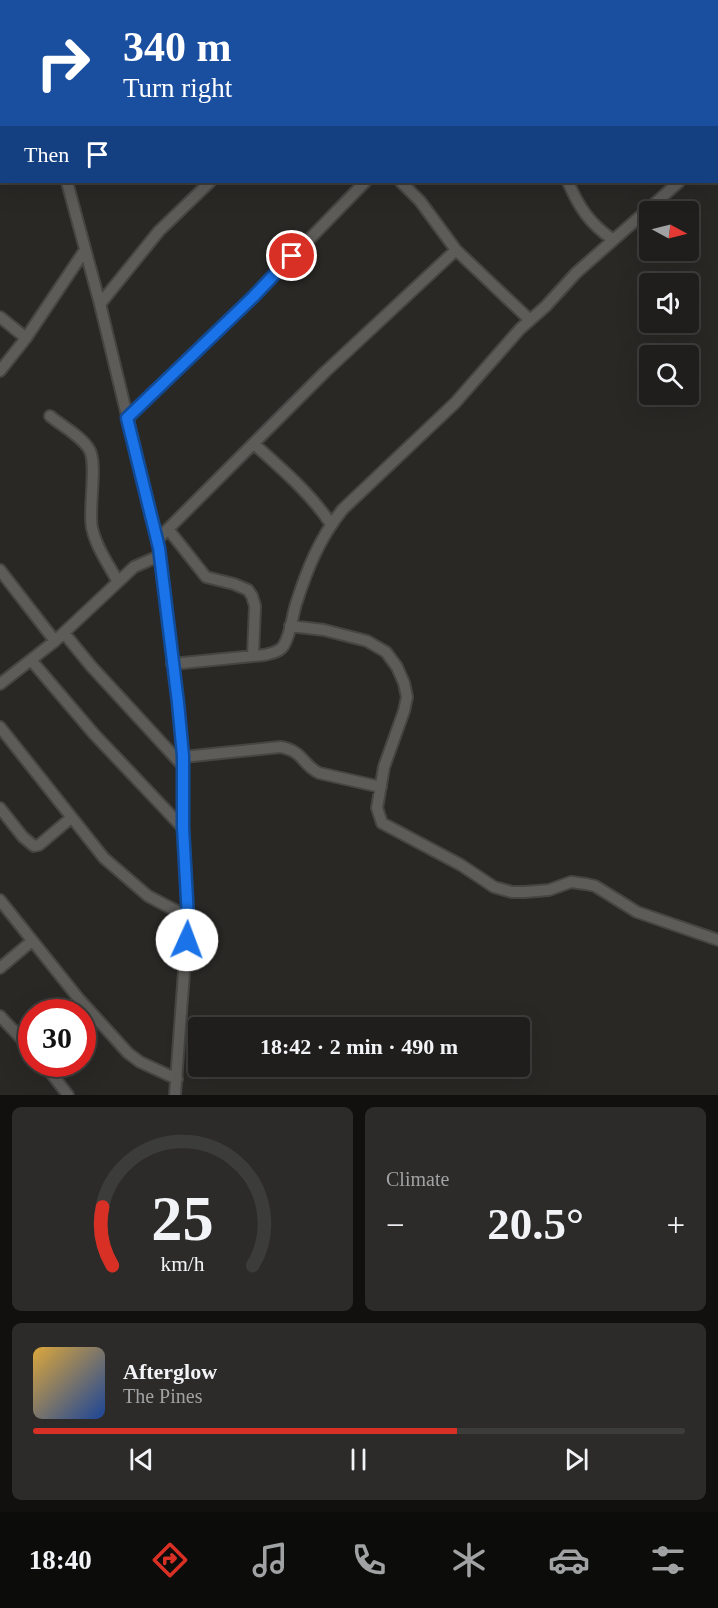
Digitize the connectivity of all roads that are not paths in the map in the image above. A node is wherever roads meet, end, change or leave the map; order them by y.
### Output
1 (67, 183) edge
2 (209, 183) edge
3 (364, 183) edge
4 (402, 183) edge
5 (568, 183) edge
6 (678, 183) edge
7 (612, 239) junction
8 (86, 250) junction
9 (456, 250) junction
10 (99, 304) junction
11 (0, 317) edge
12 (530, 320) junction
13 (26, 338) junction
14 (0, 370) edge
15 (50, 416) dead end
16 (127, 418) junction
17 (254, 444) junction
18 (331, 524) junction
19 (168, 529) junction
20 (157, 540) junction
21 (159, 556) junction
22 (0, 570) edge
23 (118, 582) junction
24 (290, 626) junction
25 (59, 637) junction
26 (253, 655) junction
27 (31, 660) junction
28 (172, 664) junction
29 (0, 684) edge
30 (0, 727) edge
31 (183, 761) junction
32 (381, 787) junction
33 (0, 808) edge
34 (71, 818) junction
35 (183, 828) junction
36 (0, 900) edge
37 (188, 917) junction
38 (718, 940) edge
39 (32, 941) junction
40 (0, 968) edge
41 (0, 1016) edge
42 (18, 1035) edge
43 (54, 1077) edge
44 (177, 1079) junction
45 (68, 1095) edge
46 (175, 1095) edge

1 - 8 street
2 - 10 street
3 - 16 street
4 - 9 street
5 - 7 street
6 - 7 street
7 - 12 street
8 - 10 street
8 - 13 street
9 - 12 street
9 - 17 street
10 - 16 street
11 - 13 street
12 - 18 street
13 - 14 street
15 - 23 street
16 - 20 street
17 - 18 street
17 - 19 street
18 - 24 street
19 - 20 street
19 - 26 street
20 - 21 street
21 - 23 street
21 - 28 street
22 - 25 street
23 - 25 street
24 - 26 street
24 - 32 street
25 - 27 street
25 - 31 street
26 - 28 street
27 - 29 street
27 - 35 street
28 - 31 street
30 - 34 street
31 - 32 street
31 - 35 street
32 - 38 street
33 - 34 street
34 - 37 street
35 - 37 street
36 - 39 street
37 - 44 street
39 - 40 street
39 - 44 street
41 - 42 street
43 - 45 street
44 - 46 street

